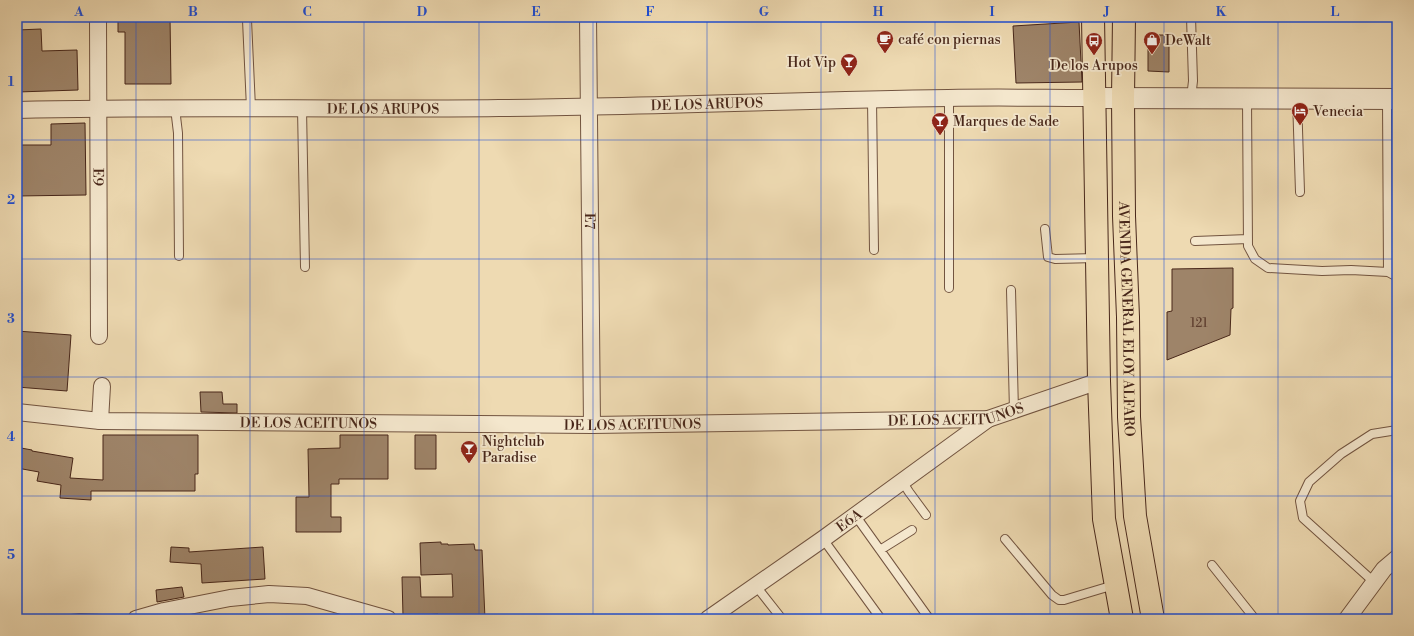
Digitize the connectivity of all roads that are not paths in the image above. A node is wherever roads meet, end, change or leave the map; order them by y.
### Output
1 (98, 17) edge
2 (588, 17) edge
3 (1093, 17) edge
4 (1124, 17) edge
5 (1191, 17) edge
6 (247, 20) dead end
7 (1297, 97) junction
8 (949, 98) junction
9 (1094, 98) junction
10 (1123, 98) junction
11 (1191, 98) junction
12 (1247, 98) junction
13 (1392, 99) edge
14 (872, 100) junction
15 (589, 107) junction
16 (99, 108) junction
17 (175, 108) junction
18 (251, 108) junction
19 (302, 109) junction
20 (17, 110) edge
21 (1300, 192) dead end
22 (1045, 229) dead end
23 (1248, 239) junction
24 (1195, 241) dead end
25 (874, 250) dead end
26 (180, 256) dead end
27 (1097, 258) junction
28 (305, 267) dead end
29 (1388, 272) junction
30 (1397, 277) edge
31 (949, 288) dead end
32 (1011, 290) dead end
33 (100, 336) dead end
34 (1099, 381) junction
35 (102, 386) dead end
36 (1014, 411) junction
37 (17, 412) edge
38 (988, 419) junction
39 (100, 421) junction
40 (592, 425) junction
41 (1397, 430) edge
42 (902, 481) junction
43 (855, 514) junction
44 (926, 515) dead end
45 (912, 530) dead end
46 (1005, 538) dead end
47 (823, 539) junction
48 (880, 550) junction
49 (1397, 558) edge
50 (1212, 565) dead end
51 (1374, 582) junction
52 (1115, 585) junction
53 (756, 586) junction
54 (928, 617) dead end
55 (71, 619) edge
56 (102, 619) edge
57 (136, 619) edge
58 (388, 619) edge
59 (708, 619) edge
60 (782, 619) edge
61 (881, 619) edge
62 (1122, 619) edge
63 (1153, 619) edge
64 (1255, 619) edge
65 (1347, 619) edge

1 - 16 street, E9
2 - 15 street, E7
3 - 9 main road, AVENIDA GENERAL ELOY ALFARO
4 - 10 main road, AVENIDA GENERAL ELOY ALFARO
5 - 11 lane
6 - 18 lane
7 - 12 street, DE LOS ARUPOS
7 - 13 street, DE LOS ARUPOS
7 - 21 lane
8 - 9 street, DE LOS ARUPOS
8 - 14 street, DE LOS ARUPOS
8 - 31 lane
9 - 10 street, DE LOS ARUPOS
9 - 27 main road, AVENIDA GENERAL ELOY ALFARO
10 - 11 street, DE LOS ARUPOS
10 - 63 main road, AVENIDA GENERAL ELOY ALFARO
11 - 12 street, DE LOS ARUPOS
12 - 23 lane
13 - 29 lane
14 - 15 street, DE LOS ARUPOS
14 - 25 lane
15 - 19 street, DE LOS ARUPOS
15 - 40 street, E7
16 - 17 street, DE LOS ARUPOS
16 - 20 street, DE LOS ARUPOS
16 - 33 street, E9
17 - 18 street, DE LOS ARUPOS
17 - 26 lane
18 - 19 street, DE LOS ARUPOS
19 - 28 lane
22 - 27 lane
23 - 24 lane
23 - 29 lane
27 - 34 main road, AVENIDA GENERAL ELOY ALFARO
29 - 30 lane
32 - 36 lane
34 - 36 street, DE LOS ACEITUNOS
34 - 52 main road, AVENIDA GENERAL ELOY ALFARO
35 - 39 street
36 - 38 street, DE LOS ACEITUNOS
37 - 39 street, DE LOS ACEITUNOS
38 - 40 street, DE LOS ACEITUNOS
38 - 42 street, E6A
39 - 40 street, DE LOS ACEITUNOS
41 - 51 lane
42 - 43 street, E6A
42 - 44 lane
43 - 47 street, E6A
43 - 48 lane
45 - 48 lane
46 - 52 lane
47 - 53 street, E6A
47 - 61 lane
48 - 54 lane
49 - 51 street
50 - 64 lane
51 - 65 street
52 - 62 main road, AVENIDA GENERAL ELOY ALFARO
53 - 59 street, E6A
53 - 60 lane
55 - 56 lane
57 - 58 street

